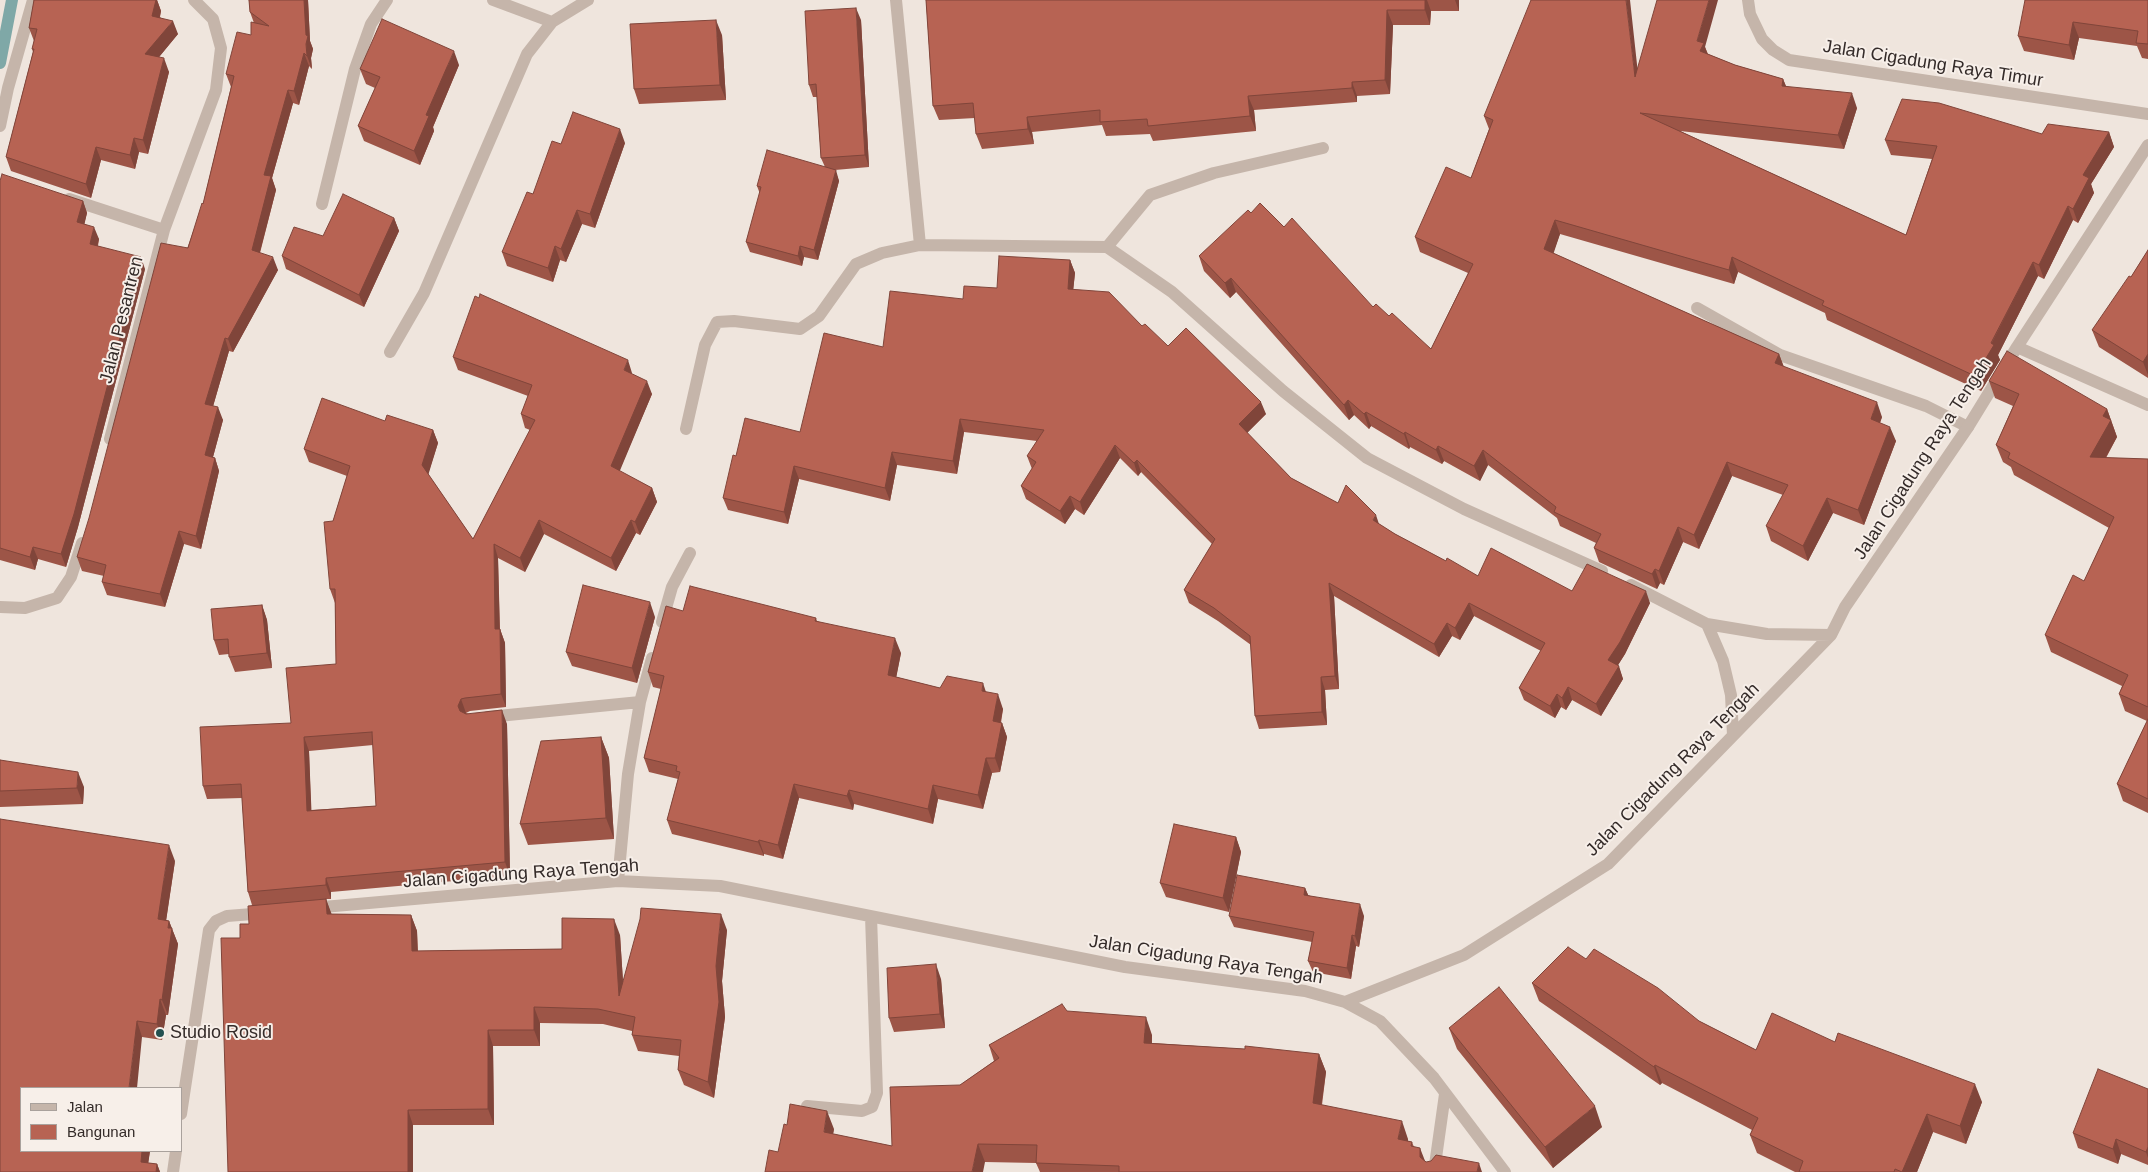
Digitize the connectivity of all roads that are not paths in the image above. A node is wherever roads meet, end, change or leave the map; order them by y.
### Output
1 (33, 0) edge
2 (194, 0) edge
3 (387, 0) edge
4 (493, 0) edge
5 (588, 0) edge
6 (896, 0) edge
7 (1748, 0) edge
8 (552, 22) junction
9 (2148, 114) edge
10 (0, 126) edge
11 (2148, 145) edge
12 (1323, 148) dead end
13 (54, 194) edge
14 (322, 204) dead end
15 (164, 230) junction
16 (920, 245) junction
17 (1107, 248) junction
18 (1698, 308) dead end
19 (2017, 347) junction
20 (390, 352) dead end
21 (2148, 405) edge
22 (1968, 427) junction
23 (686, 429) dead end
24 (106, 452) edge
25 (86, 529) edge
26 (690, 553) dead end
27 (0, 607) edge
28 (1707, 624) junction
29 (1830, 635) junction
30 (640, 702) junction
31 (480, 718) edge
32 (1733, 735) junction
33 (618, 881) junction
34 (304, 909) edge
35 (275, 912) edge
36 (871, 916) junction
37 (1345, 1002) junction
38 (1445, 1094) junction
39 (807, 1106) edge
40 (182, 1107) edge
41 (176, 1152) edge
42 (173, 1172) edge
43 (1434, 1172) edge
44 (1505, 1172) edge

1 - 10 street
2 - 15 street, Jalan Pesantren
3 - 14 street
4 - 8 street
5 - 8 street
6 - 16 street
7 - 9 street, Jalan Cigadung Raya Timur
8 - 20 street
11 - 19 street, Jalan Cigadung Raya Tengah
12 - 17 street
13 - 15 street
15 - 24 street, Jalan Pesantren
16 - 17 street
16 - 23 street
17 - 28 street
18 - 22 street
19 - 21 street
19 - 22 street, Jalan Cigadung Raya Tengah
22 - 29 street, Jalan Cigadung Raya Tengah
25 - 27 street
26 - 30 street
28 - 29 street
28 - 32 street
29 - 32 street, Jalan Cigadung Raya Tengah
30 - 31 street
30 - 33 street
32 - 37 street, Jalan Cigadung Raya Tengah
33 - 34 street, Jalan Cigadung Raya Tengah
33 - 36 street, Jalan Cigadung Raya Tengah
35 - 40 street
36 - 37 street, Jalan Cigadung Raya Tengah
36 - 39 street
37 - 38 street
38 - 43 street
38 - 44 street
41 - 42 street

